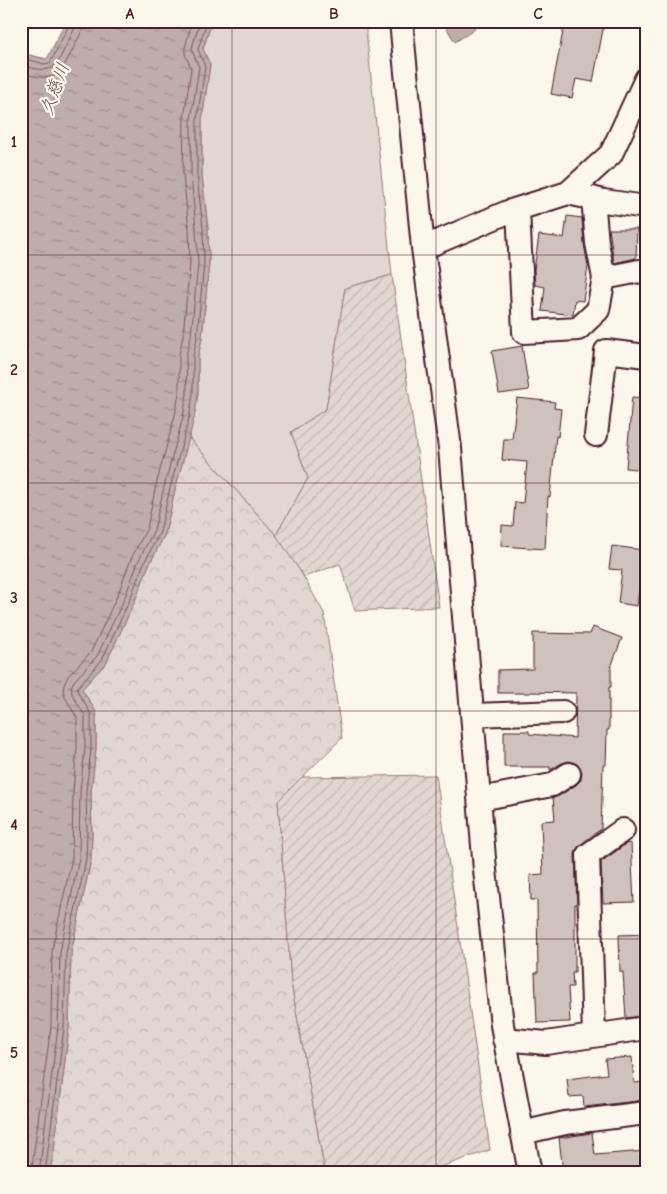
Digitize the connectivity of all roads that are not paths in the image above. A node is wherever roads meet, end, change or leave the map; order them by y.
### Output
1 (401, 21) edge
2 (646, 79) edge
3 (568, 193) junction
4 (593, 198) junction
5 (646, 207) edge
6 (518, 209) junction
7 (423, 248) junction
8 (643, 272) edge
9 (604, 278) junction
10 (646, 356) edge
11 (596, 435) dead end
12 (562, 712) dead end
13 (473, 715) junction
14 (569, 774) dead end
15 (480, 799) junction
16 (623, 830) dead end
17 (646, 1028) edge
18 (594, 1036) junction
19 (504, 1039) junction
20 (646, 1113) edge
21 (522, 1133) junction
22 (530, 1173) edge

1 - 7 street
2 - 3 street
3 - 4 street
3 - 6 street
4 - 5 street
4 - 9 street
6 - 7 street
6 - 9 street
7 - 13 street
8 - 9 street
10 - 11 street
12 - 13 street
13 - 15 street
14 - 15 street
15 - 19 street
16 - 18 street
17 - 18 street
18 - 19 street
19 - 21 street
20 - 21 street
21 - 22 street

